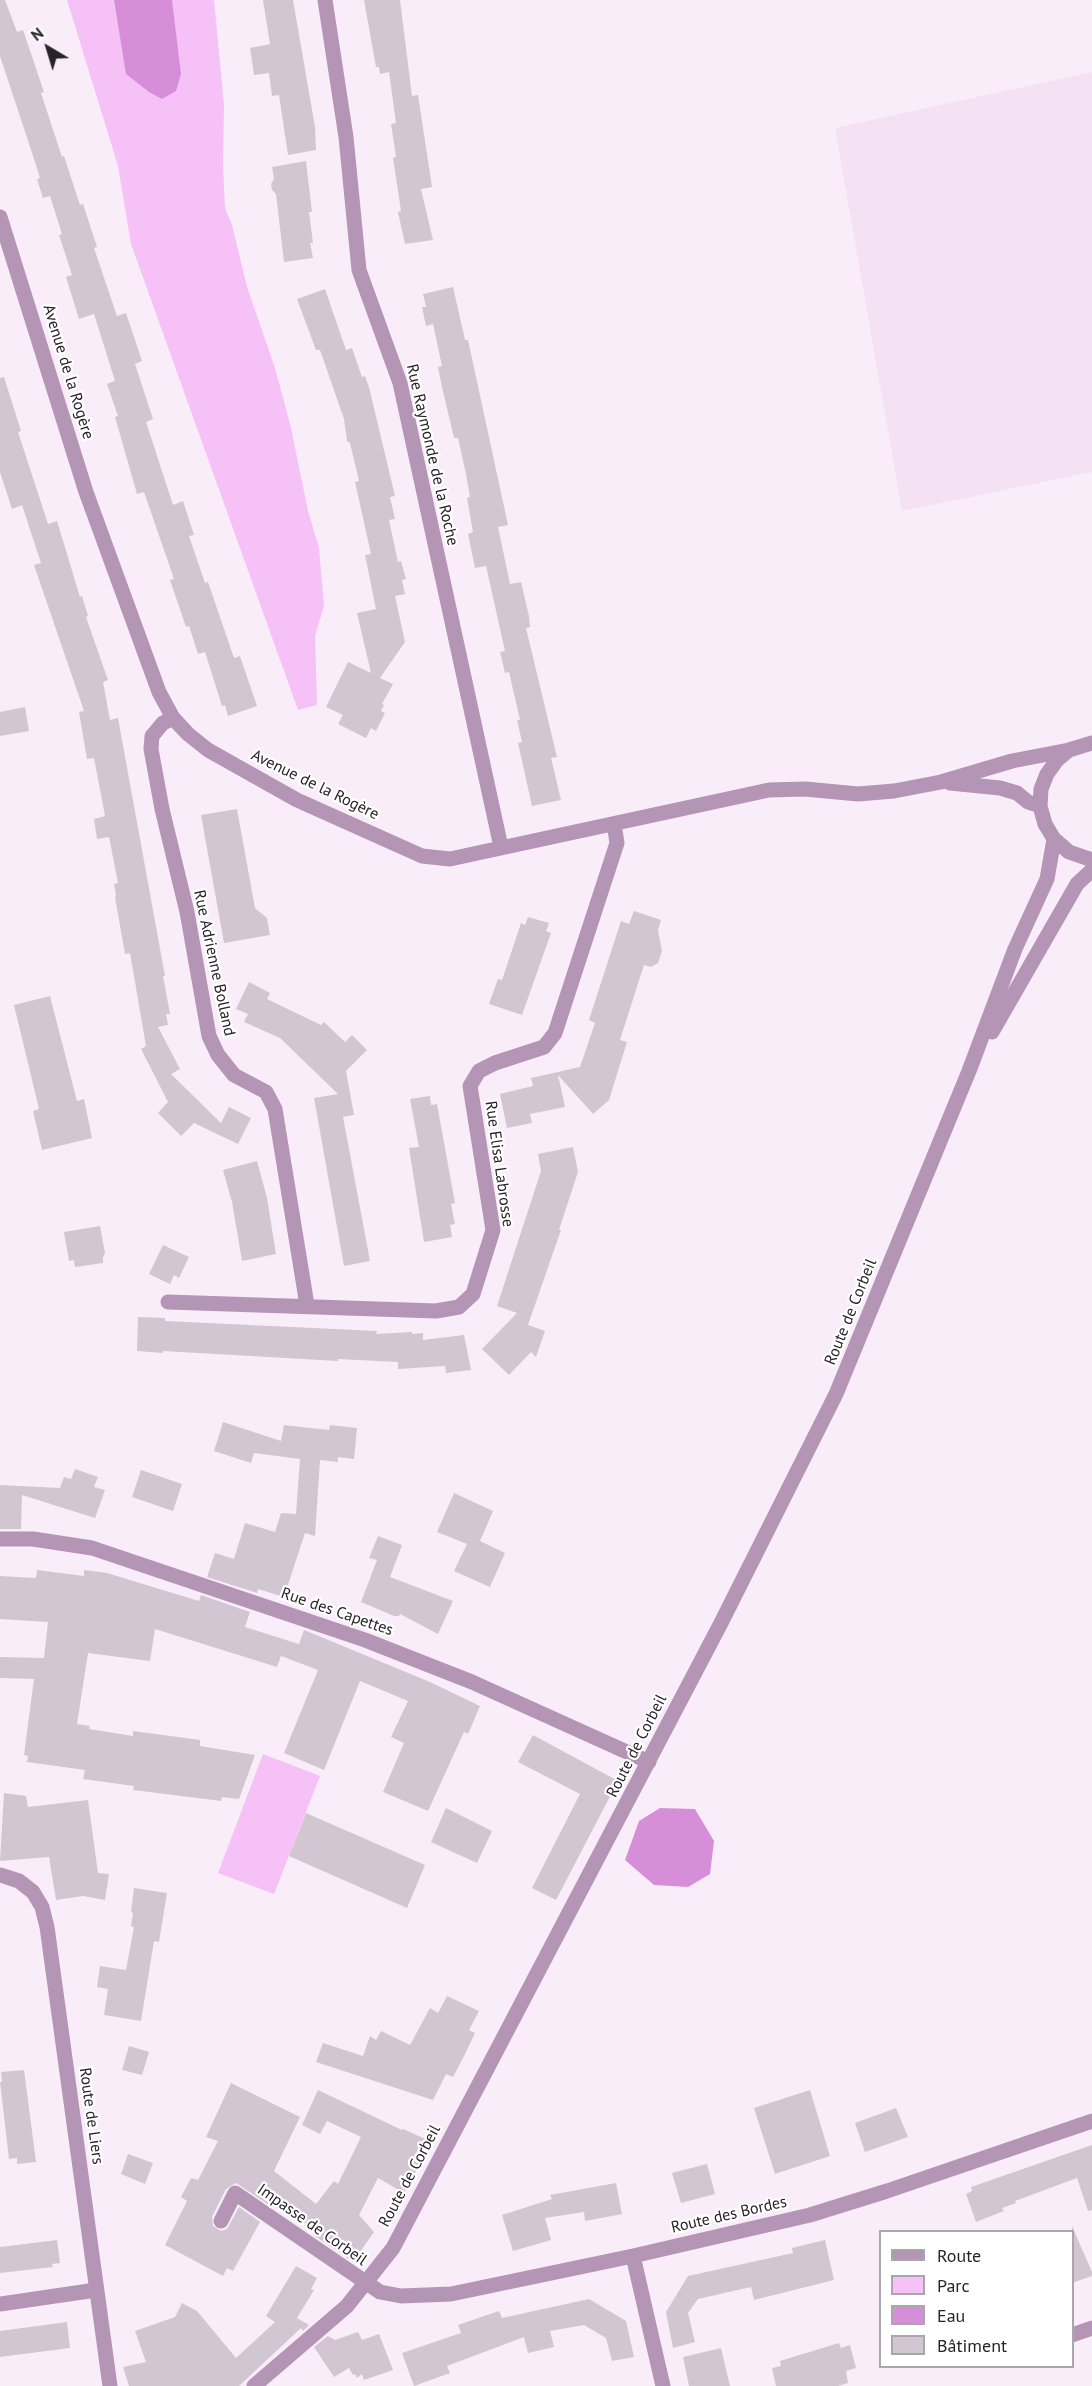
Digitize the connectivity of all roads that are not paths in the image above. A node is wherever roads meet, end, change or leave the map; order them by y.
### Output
1 (325, 0) edge
2 (0, 216) edge
3 (173, 718) junction
4 (1092, 743) edge
5 (1070, 750) junction
6 (941, 782) junction
7 (1040, 806) junction
8 (614, 824) junction
9 (1054, 839) junction
10 (501, 847) junction
11 (1092, 860) edge
12 (1092, 870) edge
13 (969, 1071) junction
14 (168, 1302) dead end
15 (307, 1305) junction
16 (0, 1539) edge
17 (649, 1762) junction
18 (0, 1875) edge
19 (1092, 2121) edge
20 (221, 2221) dead end
21 (633, 2256) junction
22 (366, 2284) junction
23 (96, 2290) junction
24 (0, 2304) edge
25 (1092, 2328) edge
26 (1074, 2334) edge
27 (110, 2386) edge
28 (254, 2386) edge
29 (663, 2386) edge

1 - 10 street, Rue Raymonde de la Roche
2 - 3 street, Avenue de la Rogère
3 - 10 street, Avenue de la Rogère
3 - 15 street, Rue Adrienne Bolland
4 - 5 street, Avenue de la Rogère
5 - 6 street, Avenue de la Rogère
5 - 7 street
6 - 7 street, Avenue de la Rogère
6 - 8 street, Avenue de la Rogère
7 - 9 street
8 - 10 street, Avenue de la Rogère
8 - 15 street, Rue Elisa Labrosse
9 - 11 street
9 - 13 street, Route de Corbeil
12 - 13 street, Route de Corbeil
13 - 17 street, Route de Corbeil
14 - 15 street, Rue Elisa Labrosse
16 - 17 street, Rue des Capettes
17 - 22 street, Route de Corbeil
18 - 23 street, Route de Liers
19 - 21 street, Route des Bordes
20 - 22 street, Impasse de Corbeil
21 - 22 street, Route des Bordes
21 - 29 street
22 - 28 street, Route de Corbeil
23 - 24 street
23 - 27 street, Route de Liers
25 - 26 street

